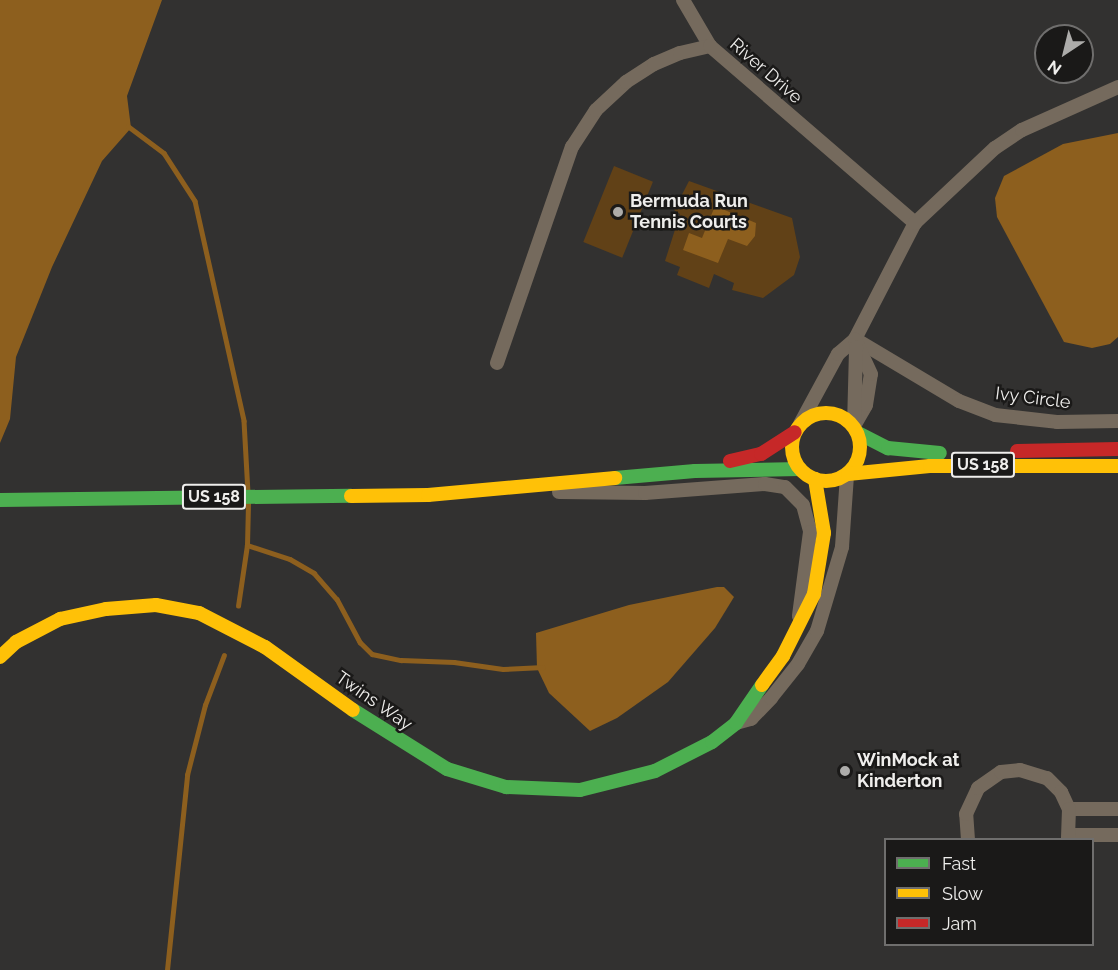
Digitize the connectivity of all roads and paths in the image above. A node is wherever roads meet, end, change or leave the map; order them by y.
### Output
1 (683, 0) edge
2 (710, 46) junction
3 (1118, 87) edge
4 (915, 223) junction
5 (855, 339) junction
6 (497, 363) dead end
7 (1118, 422) edge
8 (797, 428) junction
9 (856, 430) junction
10 (1118, 449) edge
11 (1118, 466) edge
12 (800, 469) junction
13 (695, 471) junction
14 (847, 474) junction
15 (815, 479) junction
16 (497, 491) junction
17 (0, 500) edge
18 (797, 626) junction
19 (0, 657) edge
20 (736, 723) junction
21 (1069, 809) junction
22 (1118, 809) edge
23 (1118, 835) edge
24 (1069, 837) edge
25 (968, 838) edge

1 - 2 street
2 - 4 street, River Drive
2 - 6 street, River Drive
3 - 4 street
4 - 5 street
5 - 7 street, Ivy Circle
5 - 8 street
5 - 9 street
8 - 9 main road
8 - 12 main road
8 - 13 main road, US 158
9 - 10 main road, US 158
9 - 14 main road
11 - 14 main road, US 158
12 - 13 main road, US 158
12 - 15 main road
13 - 16 main road, US 158
14 - 15 main road
14 - 20 street, Twins Way
15 - 18 main road, Twins Way
16 - 17 main road, US 158
16 - 18 street, Twins Way
18 - 20 main road, Twins Way
19 - 20 main road, Twins Way
21 - 22 street
21 - 24 street
21 - 25 street
23 - 24 street

